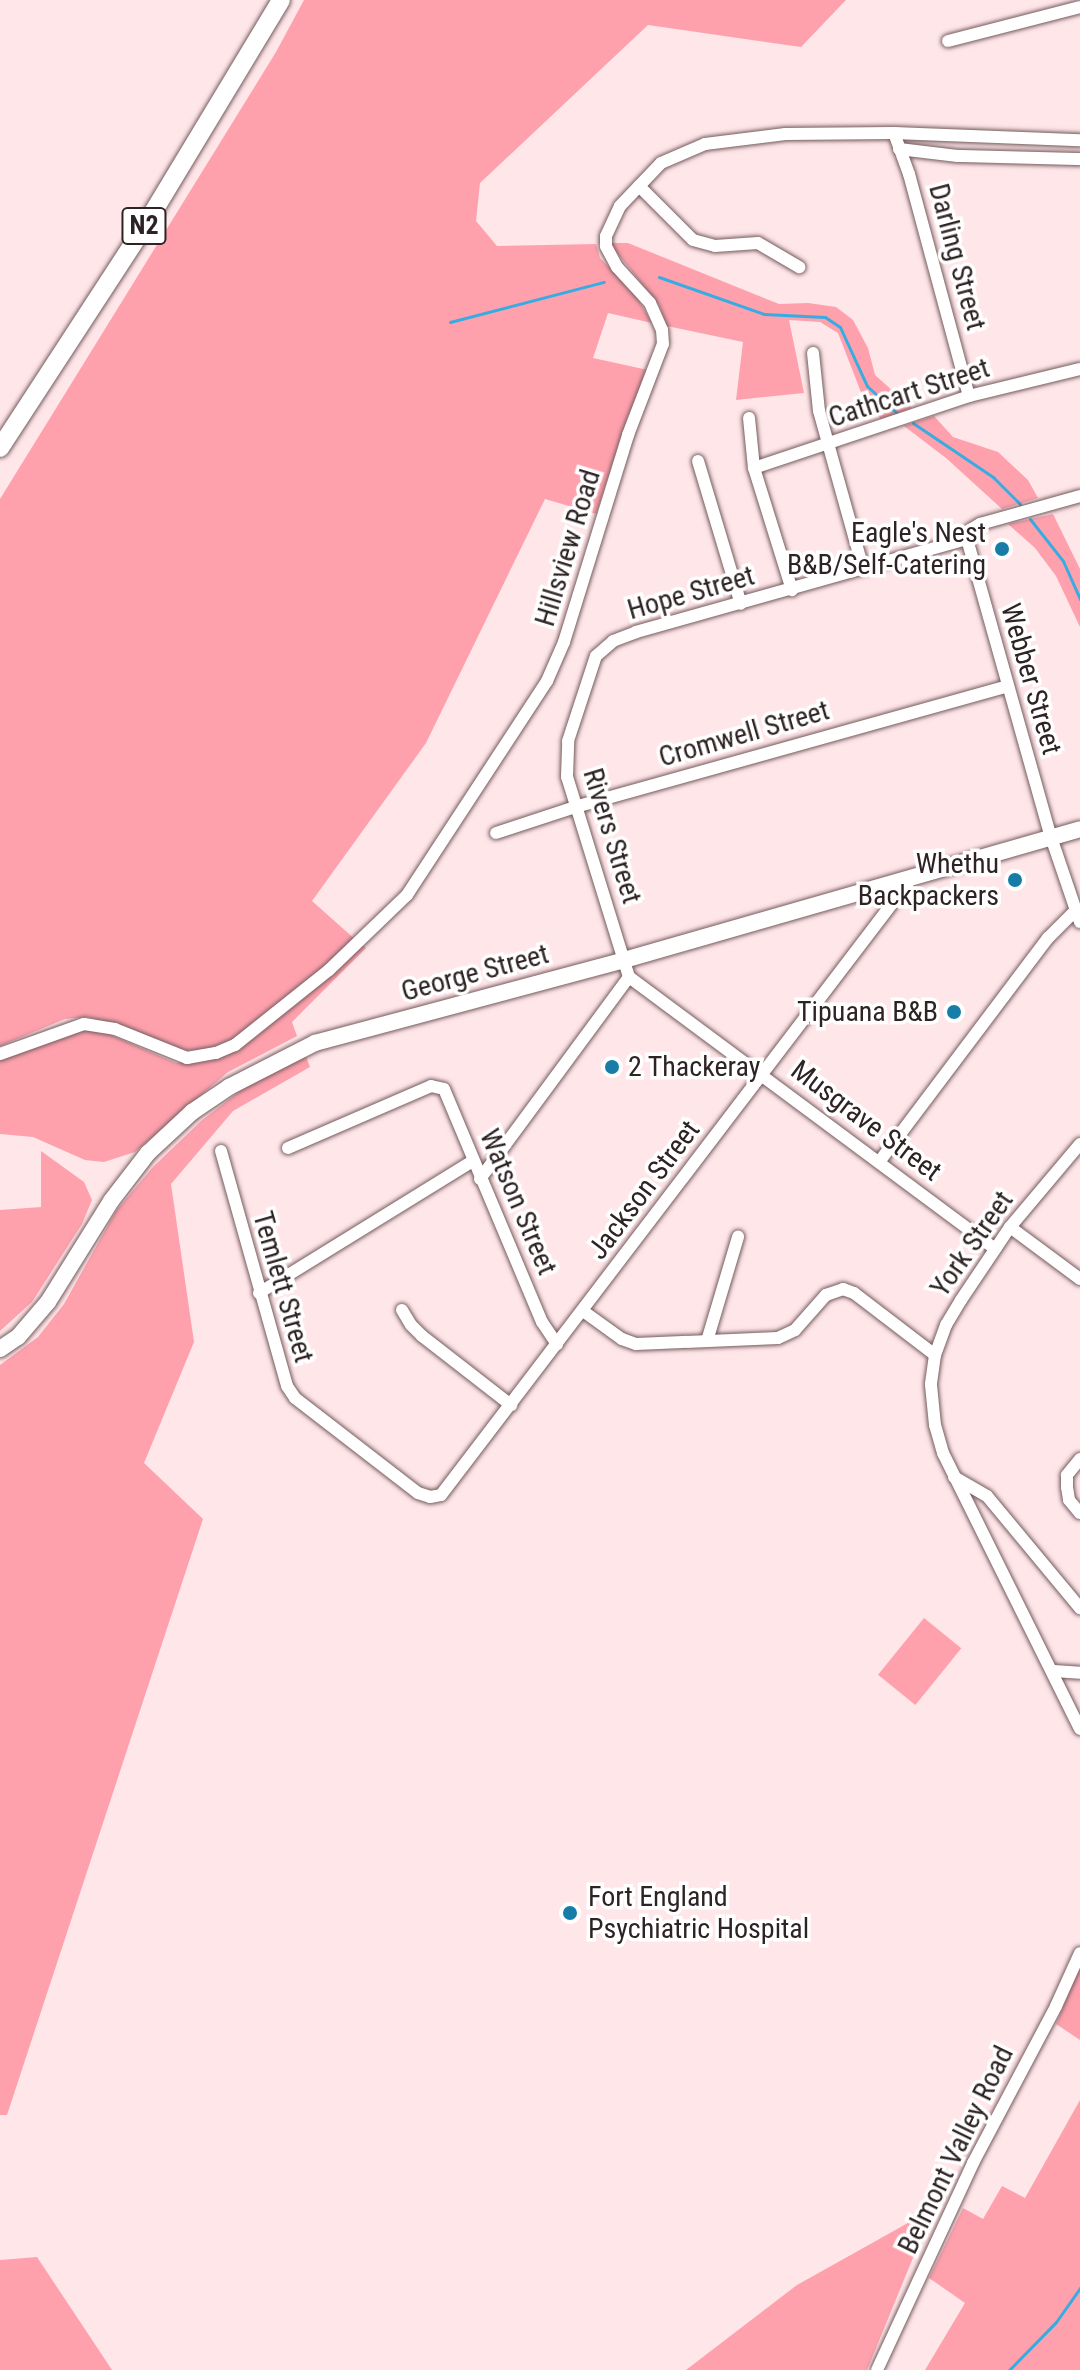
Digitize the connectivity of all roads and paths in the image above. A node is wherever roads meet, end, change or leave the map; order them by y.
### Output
1 (281, 0) edge
2 (1080, 7) edge
3 (948, 41) dead end
4 (894, 133) junction
5 (1080, 140) edge
6 (899, 149) junction
7 (1080, 159) edge
8 (639, 186) junction
9 (799, 267) dead end
10 (813, 353) dead end
11 (1080, 369) edge
12 (969, 396) junction
13 (749, 418) dead end
14 (828, 444) junction
15 (0, 448) edge
16 (698, 461) dead end
17 (754, 468) junction
18 (1080, 496) edge
19 (967, 539) junction
20 (863, 569) junction
21 (792, 590) junction
22 (741, 604) junction
23 (613, 641) joint
24 (1007, 686) junction
25 (575, 807) junction
26 (1080, 829) edge
27 (496, 833) dead end
28 (1051, 837) junction
29 (914, 874) junction
30 (1078, 916) edge
31 (624, 960) junction
32 (629, 977) junction
33 (0, 1054) edge
34 (763, 1073) junction
35 (1080, 1144) edge
36 (288, 1148) dead end
37 (221, 1151) dead end
38 (473, 1161) junction
39 (879, 1162) junction
40 (480, 1179) junction
41 (1010, 1227) junction
42 (738, 1237) dead end
43 (995, 1249) junction
44 (1080, 1279) edge
45 (259, 1293) junction
46 (402, 1310) dead end
47 (583, 1311) junction
48 (707, 1341) junction
49 (557, 1344) junction
50 (0, 1349) edge
51 (935, 1355) junction
52 (511, 1405) junction
53 (1080, 1459) edge
54 (954, 1477) junction
55 (441, 1495) joint
56 (1080, 1513) edge
57 (1080, 1608) edge
58 (1054, 1671) junction
59 (1080, 1673) edge
60 (1080, 1729) edge
61 (1080, 1953) edge
62 (877, 2370) edge

1 - 15 highway, N2
2 - 3 street
4 - 5 street, Hillsview Road
4 - 6 street, Darling Street
4 - 8 street, Hillsview Road
6 - 7 street
6 - 12 street, Darling Street
8 - 9 street
8 - 33 street, Hillsview Road
10 - 14 street
11 - 12 street, Cathcart Street
12 - 14 street, Cathcart Street
13 - 17 street
14 - 17 street, Cathcart Street
14 - 20 street
16 - 22 street
17 - 21 street
18 - 19 street, Hope Street
19 - 20 street, Hope Street
19 - 24 street, Webber Street
20 - 21 street, Hope Street
21 - 22 street, Hope Street
22 - 23 street, Hope Street
23 - 25 street, Rivers Street
24 - 25 street, Cromwell Street
24 - 28 street, Webber Street
25 - 27 street, Cromwell Street
25 - 31 street, Rivers Street
26 - 28 main road, George Street
28 - 29 main road, George Street
28 - 30 street, Webber Street
29 - 31 main road, George Street
29 - 34 street, Jackson Street
30 - 39 street
31 - 32 street, Rivers Street
31 - 50 main road, George Street
32 - 34 street, Musgrave Street
32 - 40 street
34 - 39 street, Musgrave Street
34 - 47 street, Jackson Street
35 - 41 street, York Street
36 - 38 street, Watson Street
37 - 45 street, Temlett Street
38 - 40 street, Watson Street
38 - 45 street
39 - 43 street, Musgrave Street
40 - 49 street, Watson Street
41 - 43 street, York Street
41 - 44 street
42 - 48 street
43 - 51 street, York Street
45 - 55 street, Temlett Street
46 - 52 street
47 - 48 street
47 - 49 street, Jackson Street
48 - 51 street
49 - 52 street, Jackson Street
51 - 54 street, York Street
52 - 55 street, Jackson Street
53 - 56 street
54 - 57 street
54 - 58 street
58 - 59 street
58 - 60 street
61 - 62 street, Belmont Valley Road

